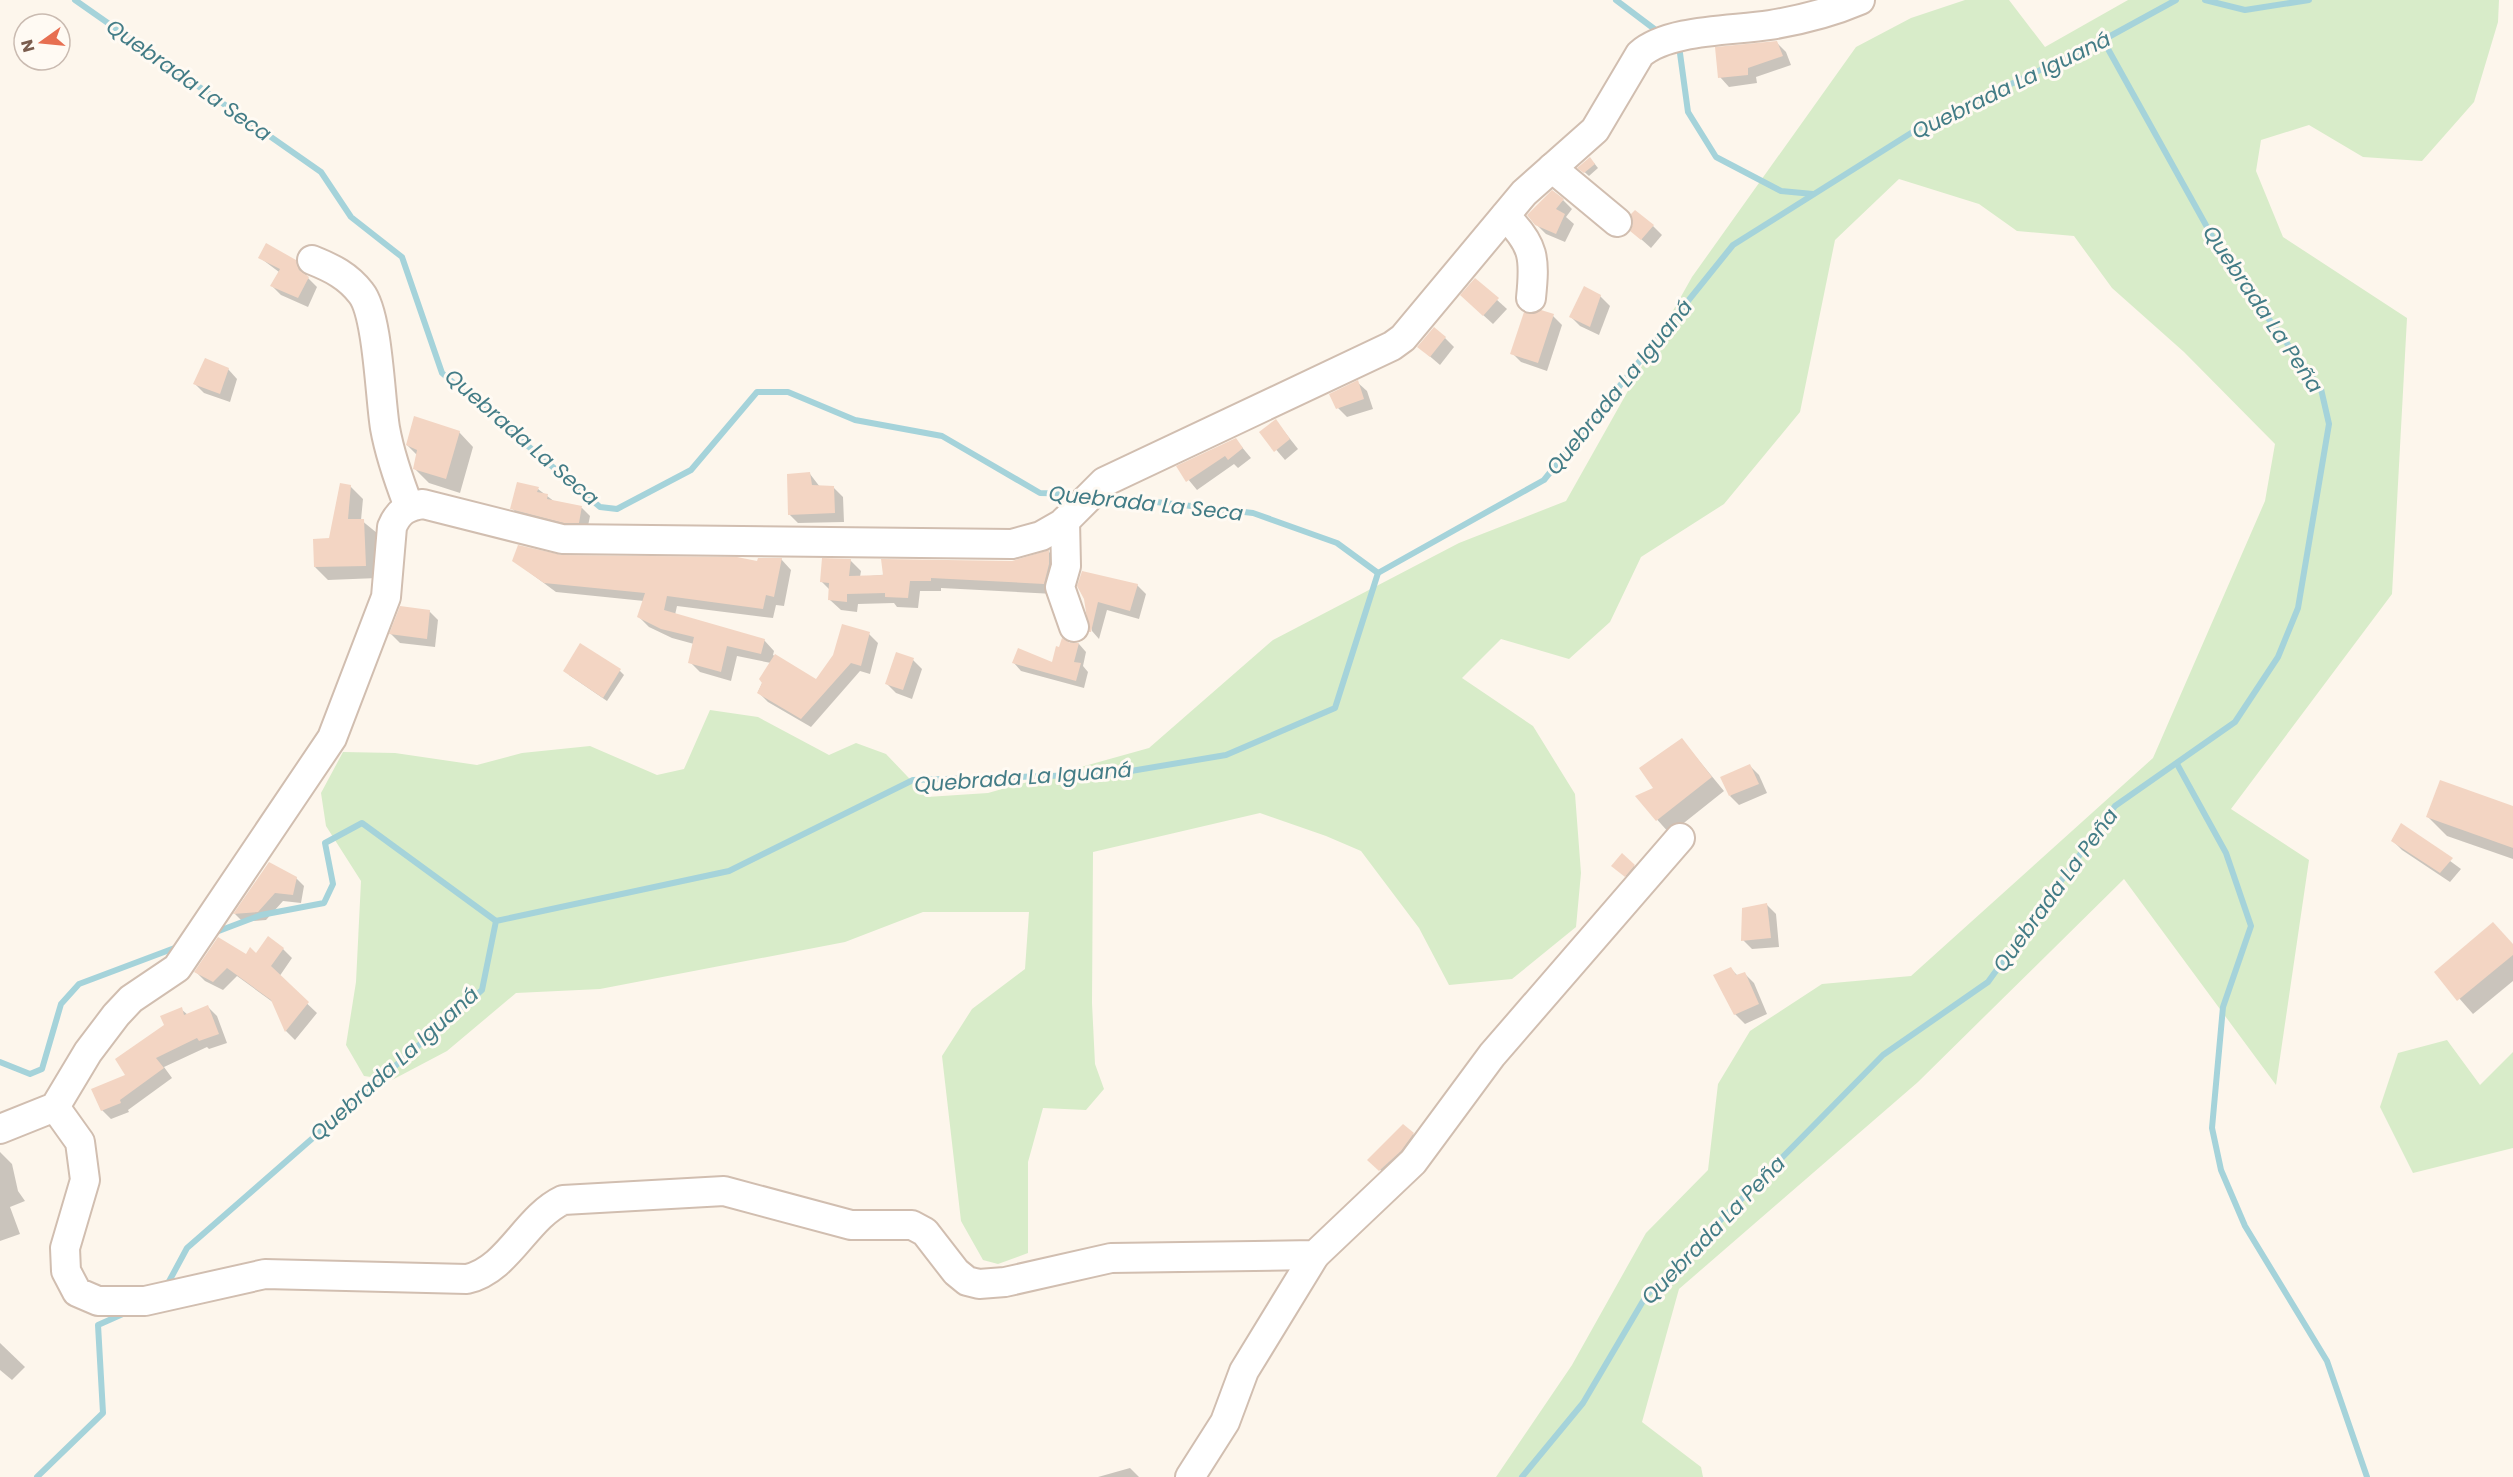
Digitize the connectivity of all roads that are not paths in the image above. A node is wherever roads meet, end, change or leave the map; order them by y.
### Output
1 (1860, 0) edge
2 (1777, 12) edge
3 (1552, 168) junction
4 (1505, 216) junction
5 (1617, 222) dead end
6 (312, 260) dead end
7 (1531, 298) dead end
8 (409, 507) junction
9 (1065, 521) junction
10 (1074, 627) dead end
11 (1680, 838) dead end
12 (55, 1107) junction
13 (0, 1129) edge
14 (1315, 1255) junction
15 (1190, 1477) edge

1 - 2 street
2 - 3 street
3 - 4 street
3 - 5 street
4 - 7 street
4 - 9 street
6 - 8 street
8 - 9 street
8 - 12 street
9 - 10 street
11 - 14 street
12 - 13 street
12 - 14 street
14 - 15 street

